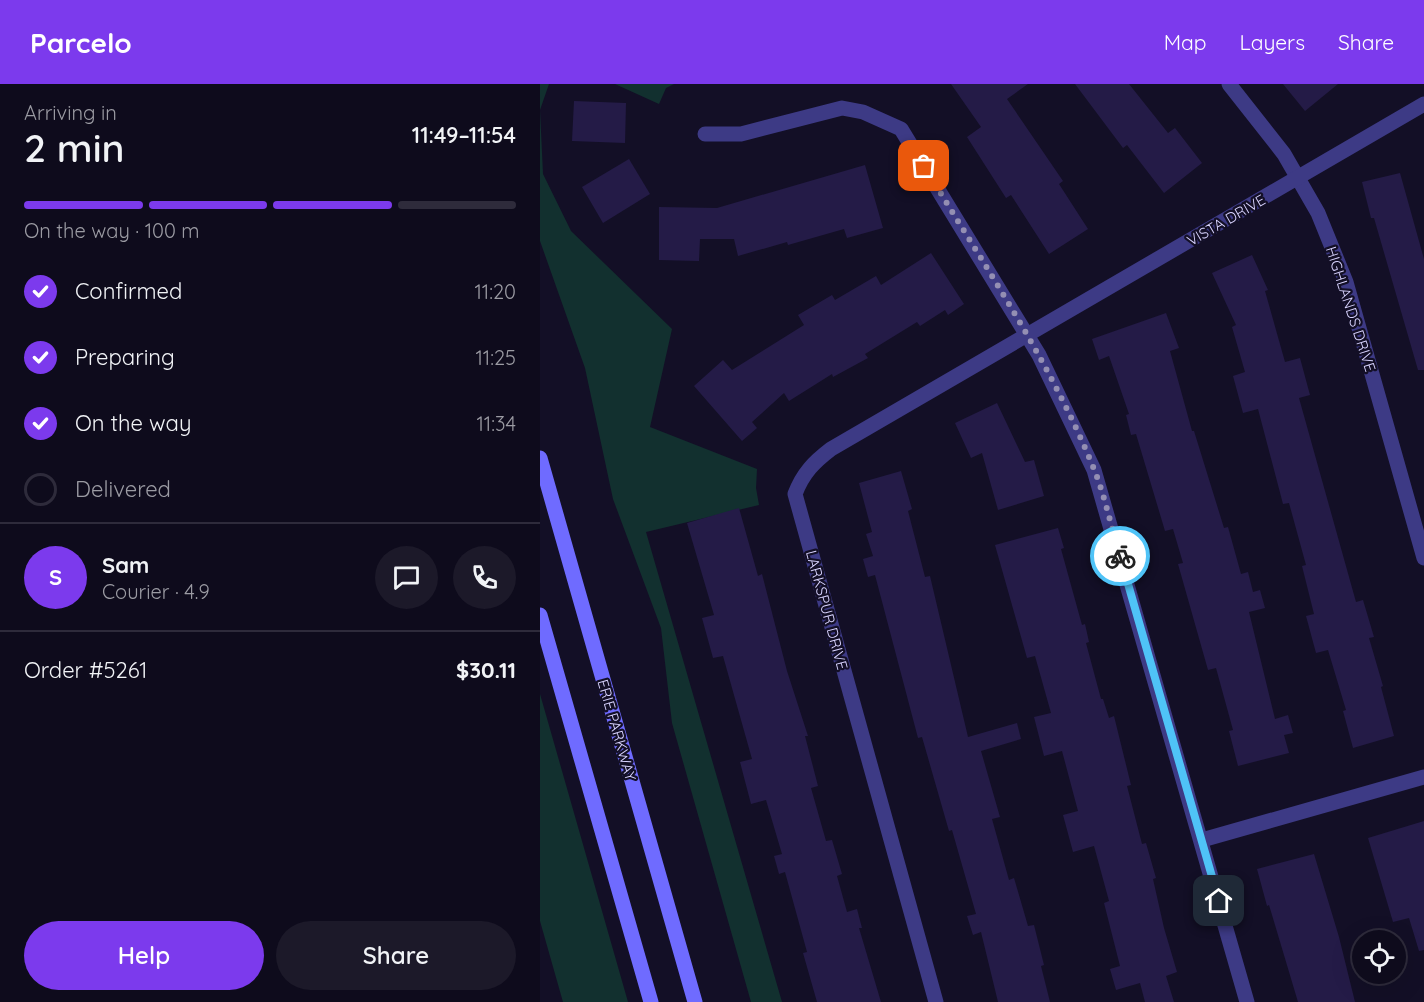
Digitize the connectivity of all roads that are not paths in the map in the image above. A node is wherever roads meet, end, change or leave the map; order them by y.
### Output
1 (1229, 84) edge
2 (1424, 104) edge
3 (705, 134) dead end
4 (1299, 177) junction
5 (1028, 335) junction
6 (540, 458) edge
7 (1424, 558) edge
8 (540, 615) edge
9 (1424, 777) edge
10 (1202, 840) junction
11 (651, 1002) edge
12 (695, 1002) edge
13 (936, 1002) edge
14 (1247, 1002) edge

1 - 4 street, HIGHLANDS DRIVE
2 - 4 street, VISTA DRIVE
3 - 5 street
4 - 5 street, VISTA DRIVE
4 - 7 street, HIGHLANDS DRIVE
5 - 10 street
5 - 13 street, LARKSPUR DRIVE
6 - 12 main road, ERIE PARKWAY
8 - 11 main road
9 - 10 street
10 - 14 street

